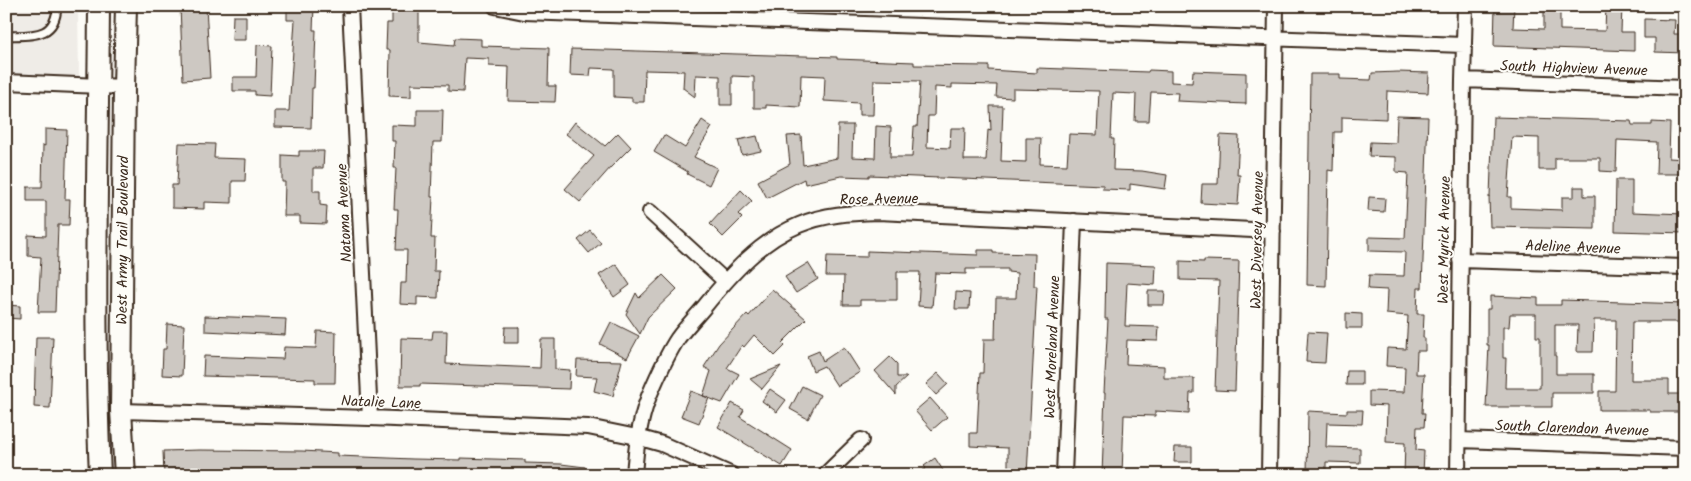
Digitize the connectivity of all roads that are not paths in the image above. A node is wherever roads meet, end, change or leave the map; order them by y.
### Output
1 (57, 6) edge
2 (99, 6) edge
3 (126, 6) edge
4 (350, 6) edge
5 (495, 6) edge
6 (1276, 6) edge
7 (1465, 6) edge
8 (6, 36) edge
9 (1276, 38) junction
10 (1464, 45) junction
11 (1463, 80) junction
12 (6, 82) edge
13 (99, 86) junction
14 (124, 88) junction
15 (1685, 88) edge
16 (650, 212) dead end
17 (1074, 221) junction
18 (1273, 231) junction
19 (1460, 260) junction
20 (1685, 268) edge
21 (725, 281) junction
22 (122, 410) junction
23 (370, 418) junction
24 (637, 437) junction
25 (862, 440) dead end
26 (1458, 440) junction
27 (1685, 448) edge
28 (100, 475) edge
29 (125, 475) edge
30 (634, 475) edge
31 (732, 475) edge
32 (825, 475) edge
33 (1064, 475) edge
34 (1269, 475) edge
35 (1458, 475) edge

1 - 8 lane
2 - 13 main road, West Army Trail Boulevard
3 - 14 main road, West Army Trail Boulevard
4 - 23 street, Natoma Avenue
5 - 9 street
6 - 9 street, West Diversey Avenue
7 - 10 street, West Myrick Avenue
9 - 10 street
9 - 18 street, West Diversey Avenue
10 - 11 street, West Myrick Avenue
11 - 15 street, South Highview Avenue
11 - 19 street, West Myrick Avenue
12 - 13 street
13 - 14 street
13 - 28 main road, West Army Trail Boulevard
14 - 22 main road, West Army Trail Boulevard
16 - 21 street
17 - 18 street, Rose Avenue
17 - 21 street, Rose Avenue
17 - 33 street, West Moreland Avenue
18 - 34 street, West Diversey Avenue
19 - 20 street, Adeline Avenue
19 - 26 street, West Myrick Avenue
21 - 24 street, Rose Avenue
22 - 23 street, Natalie Lane
22 - 29 main road, West Army Trail Boulevard
23 - 24 street, Natalie Lane
24 - 30 street, Rose Avenue
24 - 31 street, Natalie Lane
25 - 32 street
26 - 27 street, South Clarendon Avenue
26 - 35 street, West Myrick Avenue

